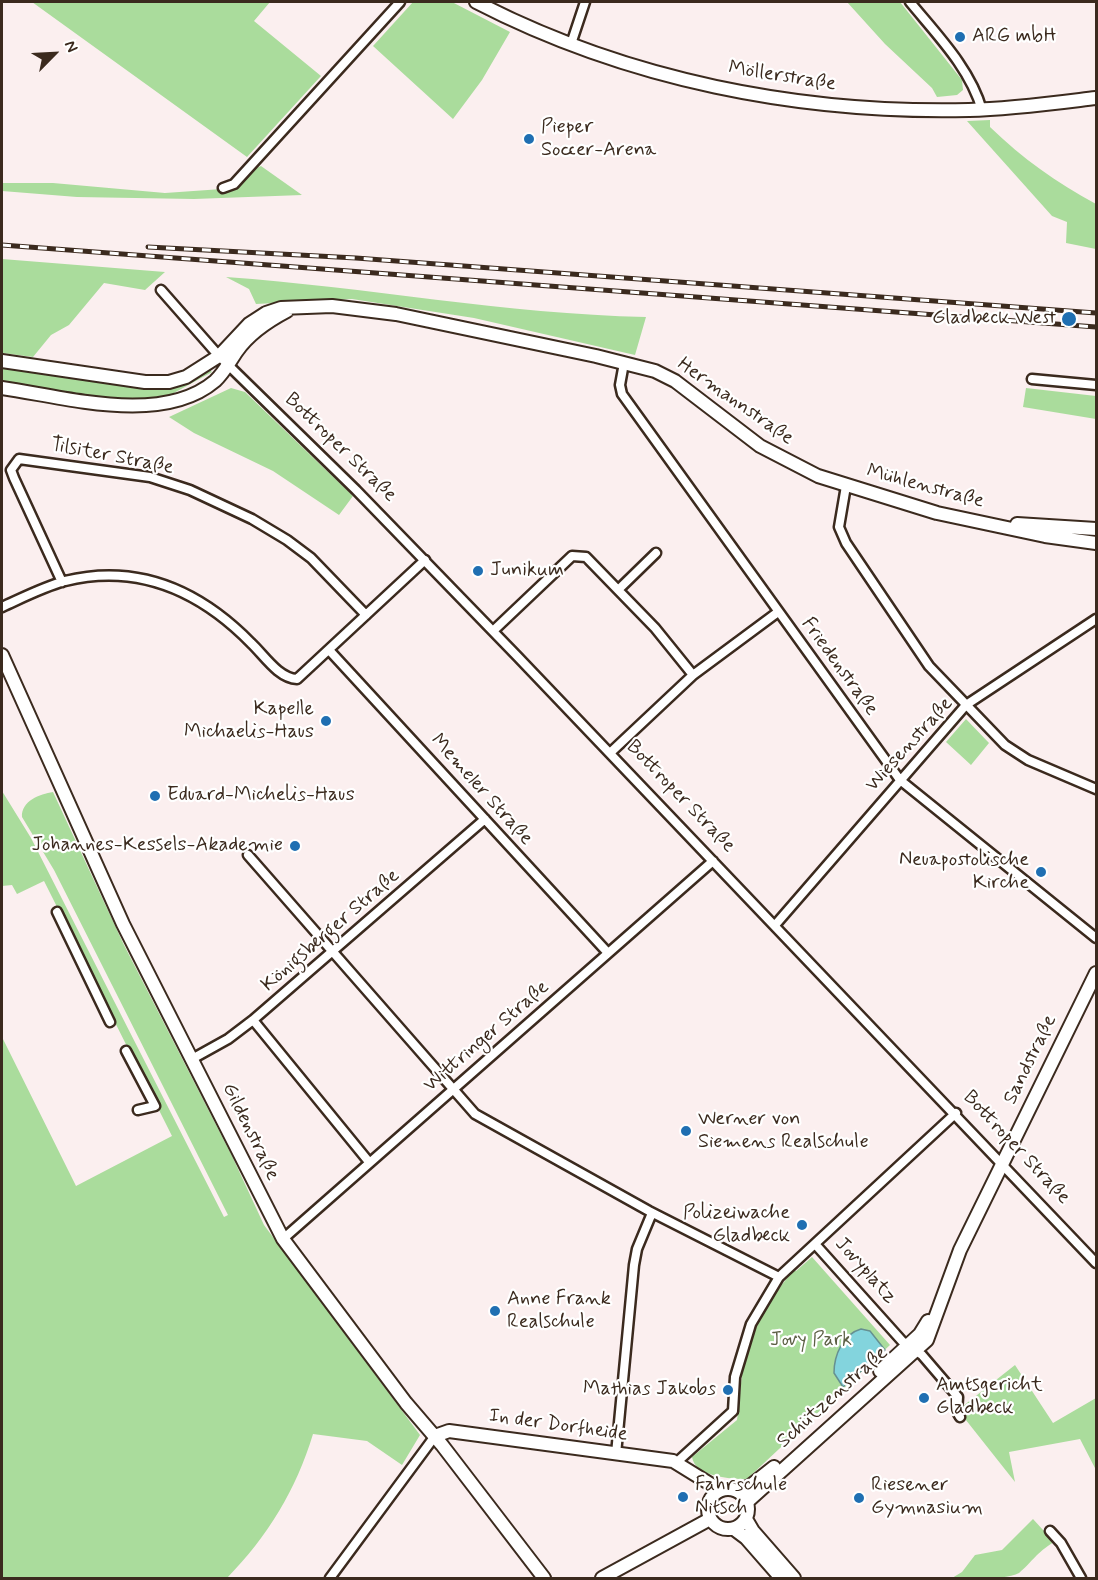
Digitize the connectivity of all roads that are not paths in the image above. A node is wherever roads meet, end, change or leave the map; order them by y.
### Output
1 (400, 2) edge
2 (476, 2) edge
3 (585, 2) edge
4 (910, 2) edge
5 (571, 44) junction
6 (1096, 98) edge
7 (982, 110) junction
8 (223, 188) dead end
9 (161, 290) dead end
10 (224, 360) junction
11 (2, 361) edge
12 (624, 363) junction
13 (1032, 379) dead end
14 (1096, 385) edge
15 (2, 388) edge
16 (846, 486) junction
17 (994, 525) junction
18 (1096, 529) edge
19 (1096, 538) edge
20 (1096, 543) edge
21 (656, 553) dead end
22 (425, 560) junction
23 (62, 582) junction
24 (618, 590) junction
25 (2, 608) edge
26 (778, 612) junction
27 (366, 615) junction
28 (1096, 619) edge
29 (493, 631) junction
30 (329, 651) junction
31 (2, 655) edge
32 (693, 675) junction
33 (966, 705) junction
34 (610, 753) junction
35 (900, 780) junction
36 (1096, 789) edge
37 (485, 819) junction
38 (248, 855) dead end
39 (713, 861) junction
40 (57, 912) dead end
41 (776, 924) junction
42 (1096, 938) edge
43 (332, 952) junction
44 (608, 953) junction
45 (1096, 973) edge
46 (253, 1020) junction
47 (110, 1022) dead end
48 (126, 1051) dead end
49 (192, 1059) junction
50 (452, 1090) junction
51 (138, 1110) dead end
52 (956, 1113) junction
53 (369, 1162) junction
54 (1003, 1164) junction
55 (652, 1213) junction
56 (283, 1239) junction
57 (815, 1244) junction
58 (1096, 1263) edge
59 (779, 1276) junction
60 (912, 1348) junction
61 (960, 1417) dead end
62 (435, 1436) junction
63 (616, 1454) junction
64 (677, 1462) junction
65 (692, 1473) junction
66 (720, 1490) junction
67 (737, 1491) junction
68 (710, 1499) junction
69 (747, 1502) junction
70 (710, 1519) junction
71 (746, 1519) junction
72 (734, 1529) junction
73 (1050, 1531) dead end
74 (330, 1578) edge
75 (544, 1578) edge
76 (603, 1578) edge
77 (781, 1578) edge
78 (794, 1578) edge
79 (1081, 1578) edge

1 - 8 street
2 - 5 main road, Möllerstraße
3 - 5 street
4 - 7 street
5 - 7 main road, Möllerstraße
6 - 7 main road, Möllerstraße
9 - 10 street, Bottroper Straße
10 - 11 main road
10 - 12 main road, Hermannstraße
10 - 15 main road
10 - 22 street, Bottroper Straße
12 - 16 main road, Hermannstraße
12 - 26 street, Friedenstraße
13 - 14 street
16 - 17 main road, Mühlenstraße
16 - 33 street
17 - 18 main road, Mühlenstraße
17 - 20 main road, Mühlenstraße
19 - 20 street
21 - 24 street
22 - 27 street
22 - 29 street, Bottroper Straße
23 - 25 street
23 - 27 street, Tilsiter Straße
23 - 30 street
24 - 29 street
24 - 32 street
26 - 32 street
26 - 35 street, Friedenstraße
27 - 30 street
28 - 33 street, Wiesenstraße
29 - 34 street, Bottroper Straße
30 - 37 street, Memeler Straße
31 - 49 main road, Gildenstraße
32 - 34 street
33 - 35 street, Wiesenstraße
33 - 36 street
34 - 39 street, Bottroper Straße
35 - 41 street, Wiesenstraße
35 - 42 street, Friedenstraße
37 - 43 street, Königsberger Straße
37 - 44 street, Memeler Straße
38 - 43 street
39 - 41 street, Bottroper Straße
39 - 44 street, Wittringer Straße
40 - 47 street
41 - 52 street, Bottroper Straße
43 - 46 street, Königsberger Straße
43 - 50 street
44 - 50 street, Wittringer Straße
45 - 54 main road, Sandstraße
46 - 49 street, Königsberger Straße
46 - 53 street
48 - 51 street
49 - 56 main road, Gildenstraße
50 - 53 street, Wittringer Straße
50 - 55 street
52 - 54 street, Bottroper Straße
52 - 57 street
53 - 56 street, Wittringer Straße
54 - 58 street, Bottroper Straße
54 - 60 main road, Schützenstraße
55 - 59 street
55 - 63 street
56 - 62 main road, Gildenstraße
57 - 59 street, Jovyplatz
57 - 60 street, Jovyplatz
59 - 64 street, Jovyplatz
60 - 61 street, Jovyplatz
60 - 67 main road, Schützenstraße
60 - 69 main road, Schützenstraße
62 - 63 main road, In der Dorfheide
62 - 74 street
62 - 75 main road, Gildenstraße
63 - 64 main road, In der Dorfheide
64 - 65 main road
65 - 66 main road
65 - 68 main road
66 - 67 main road
66 - 68 main road
67 - 69 main road
68 - 70 main road
69 - 71 main road
70 - 72 main road
70 - 76 main road
71 - 72 main road
71 - 78 main road
72 - 77 main road
73 - 79 street

